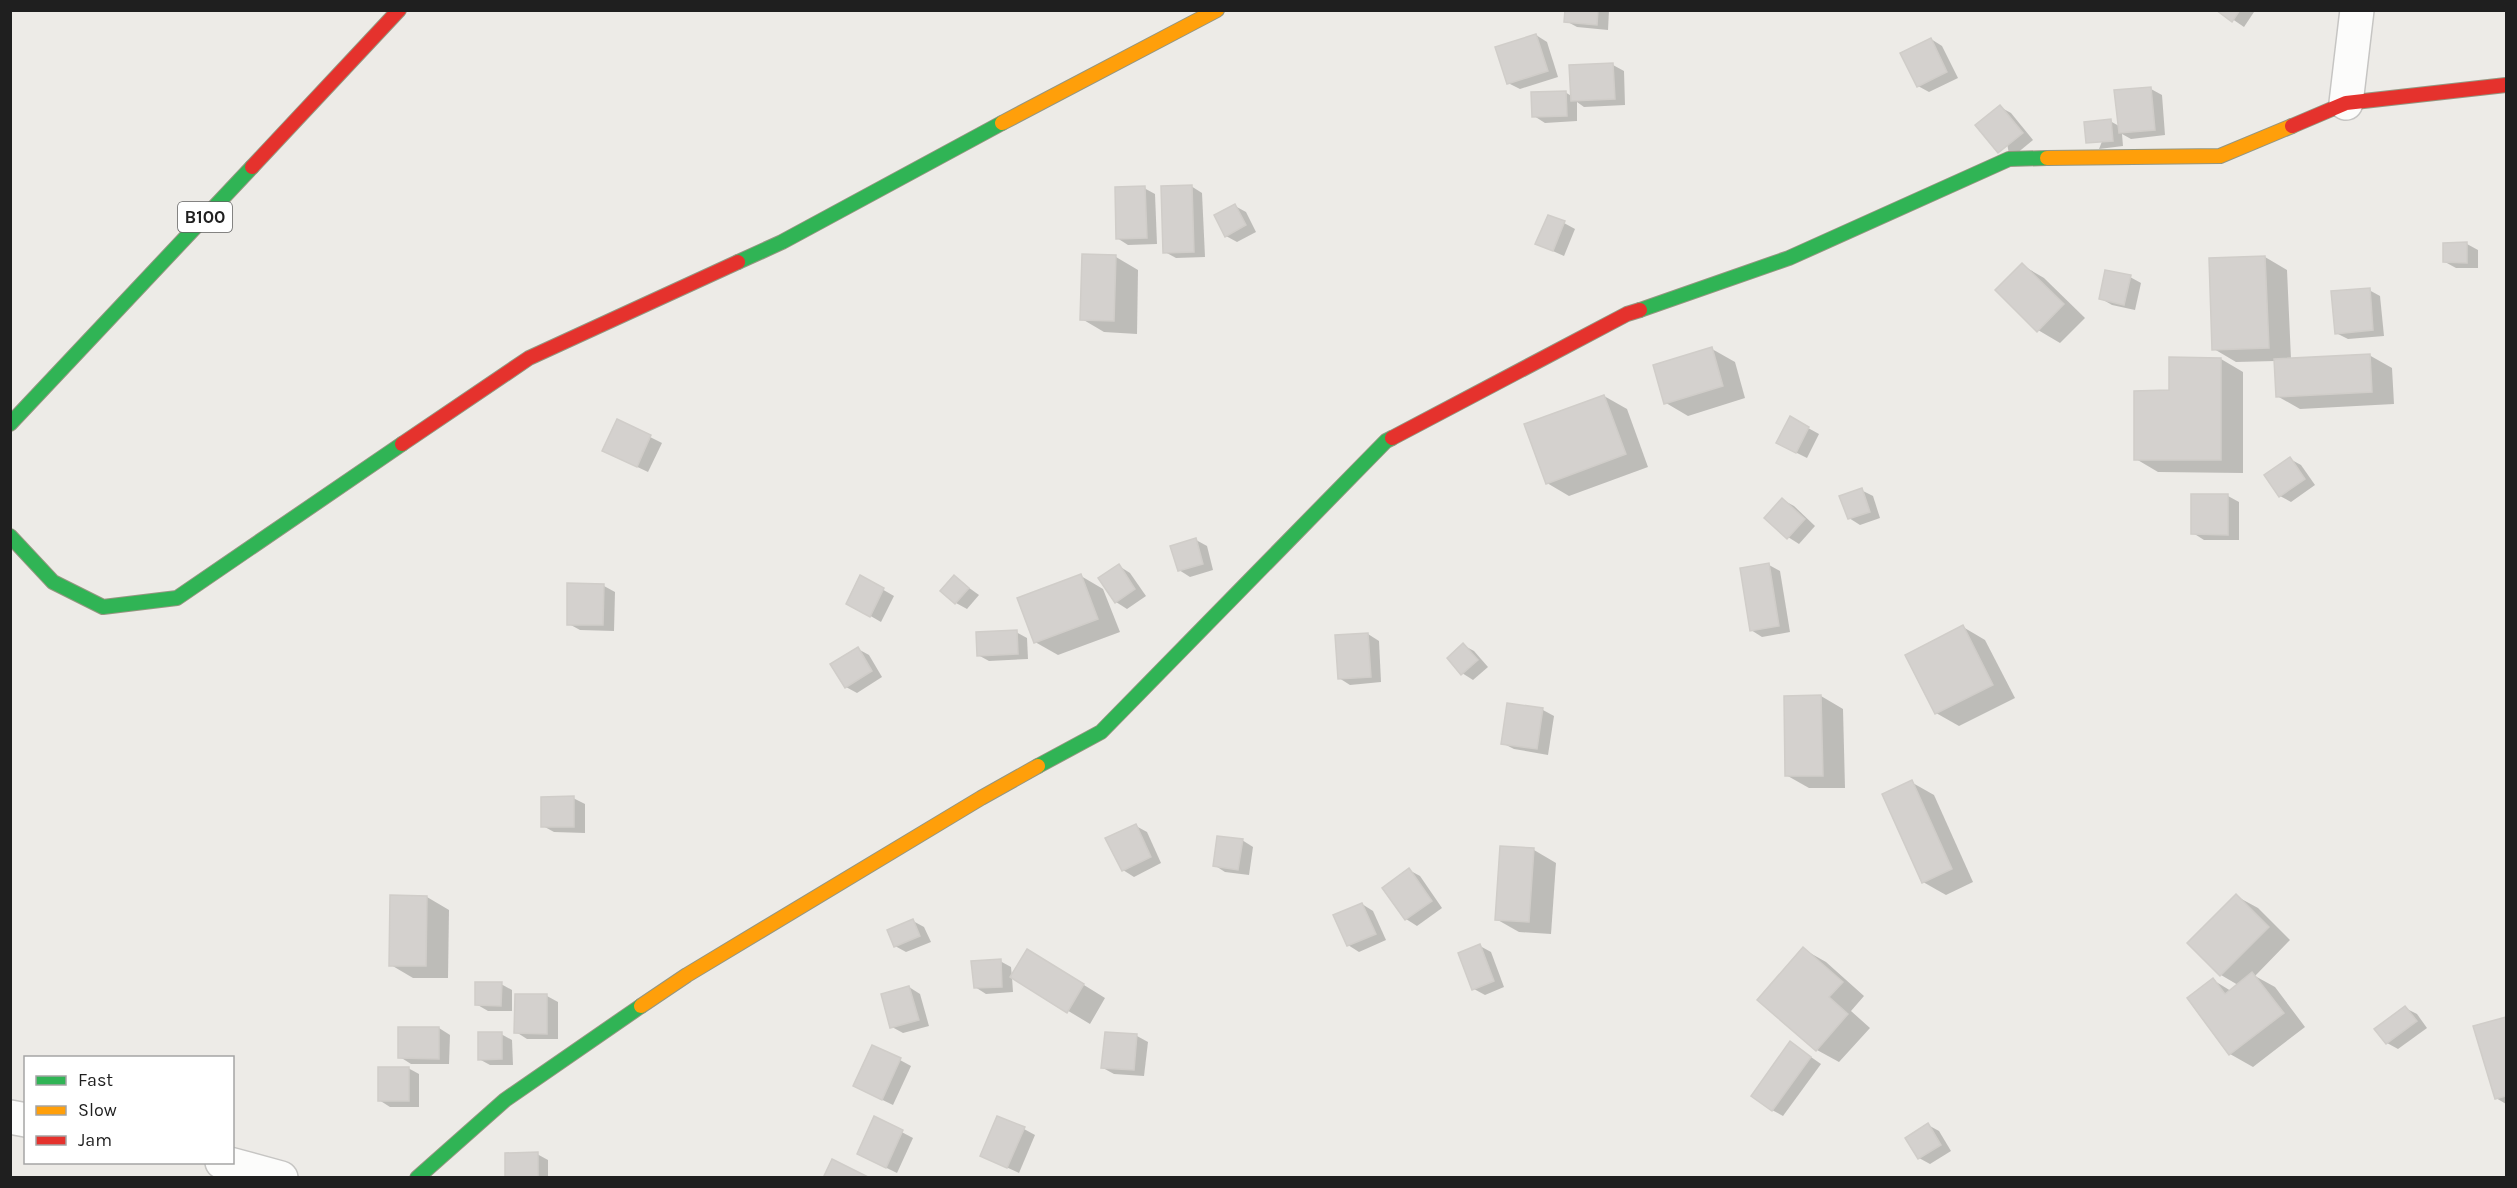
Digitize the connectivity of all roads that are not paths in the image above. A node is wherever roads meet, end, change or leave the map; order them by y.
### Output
1 (399, 10) edge
2 (1217, 10) edge
3 (2357, 10) edge
4 (2506, 85) edge
5 (2346, 103) junction
6 (10, 423) edge
7 (10, 536) edge
8 (417, 1178) edge

1 - 6 main road, B100
2 - 7 main road
3 - 5 street
4 - 5 main road
5 - 8 main road

